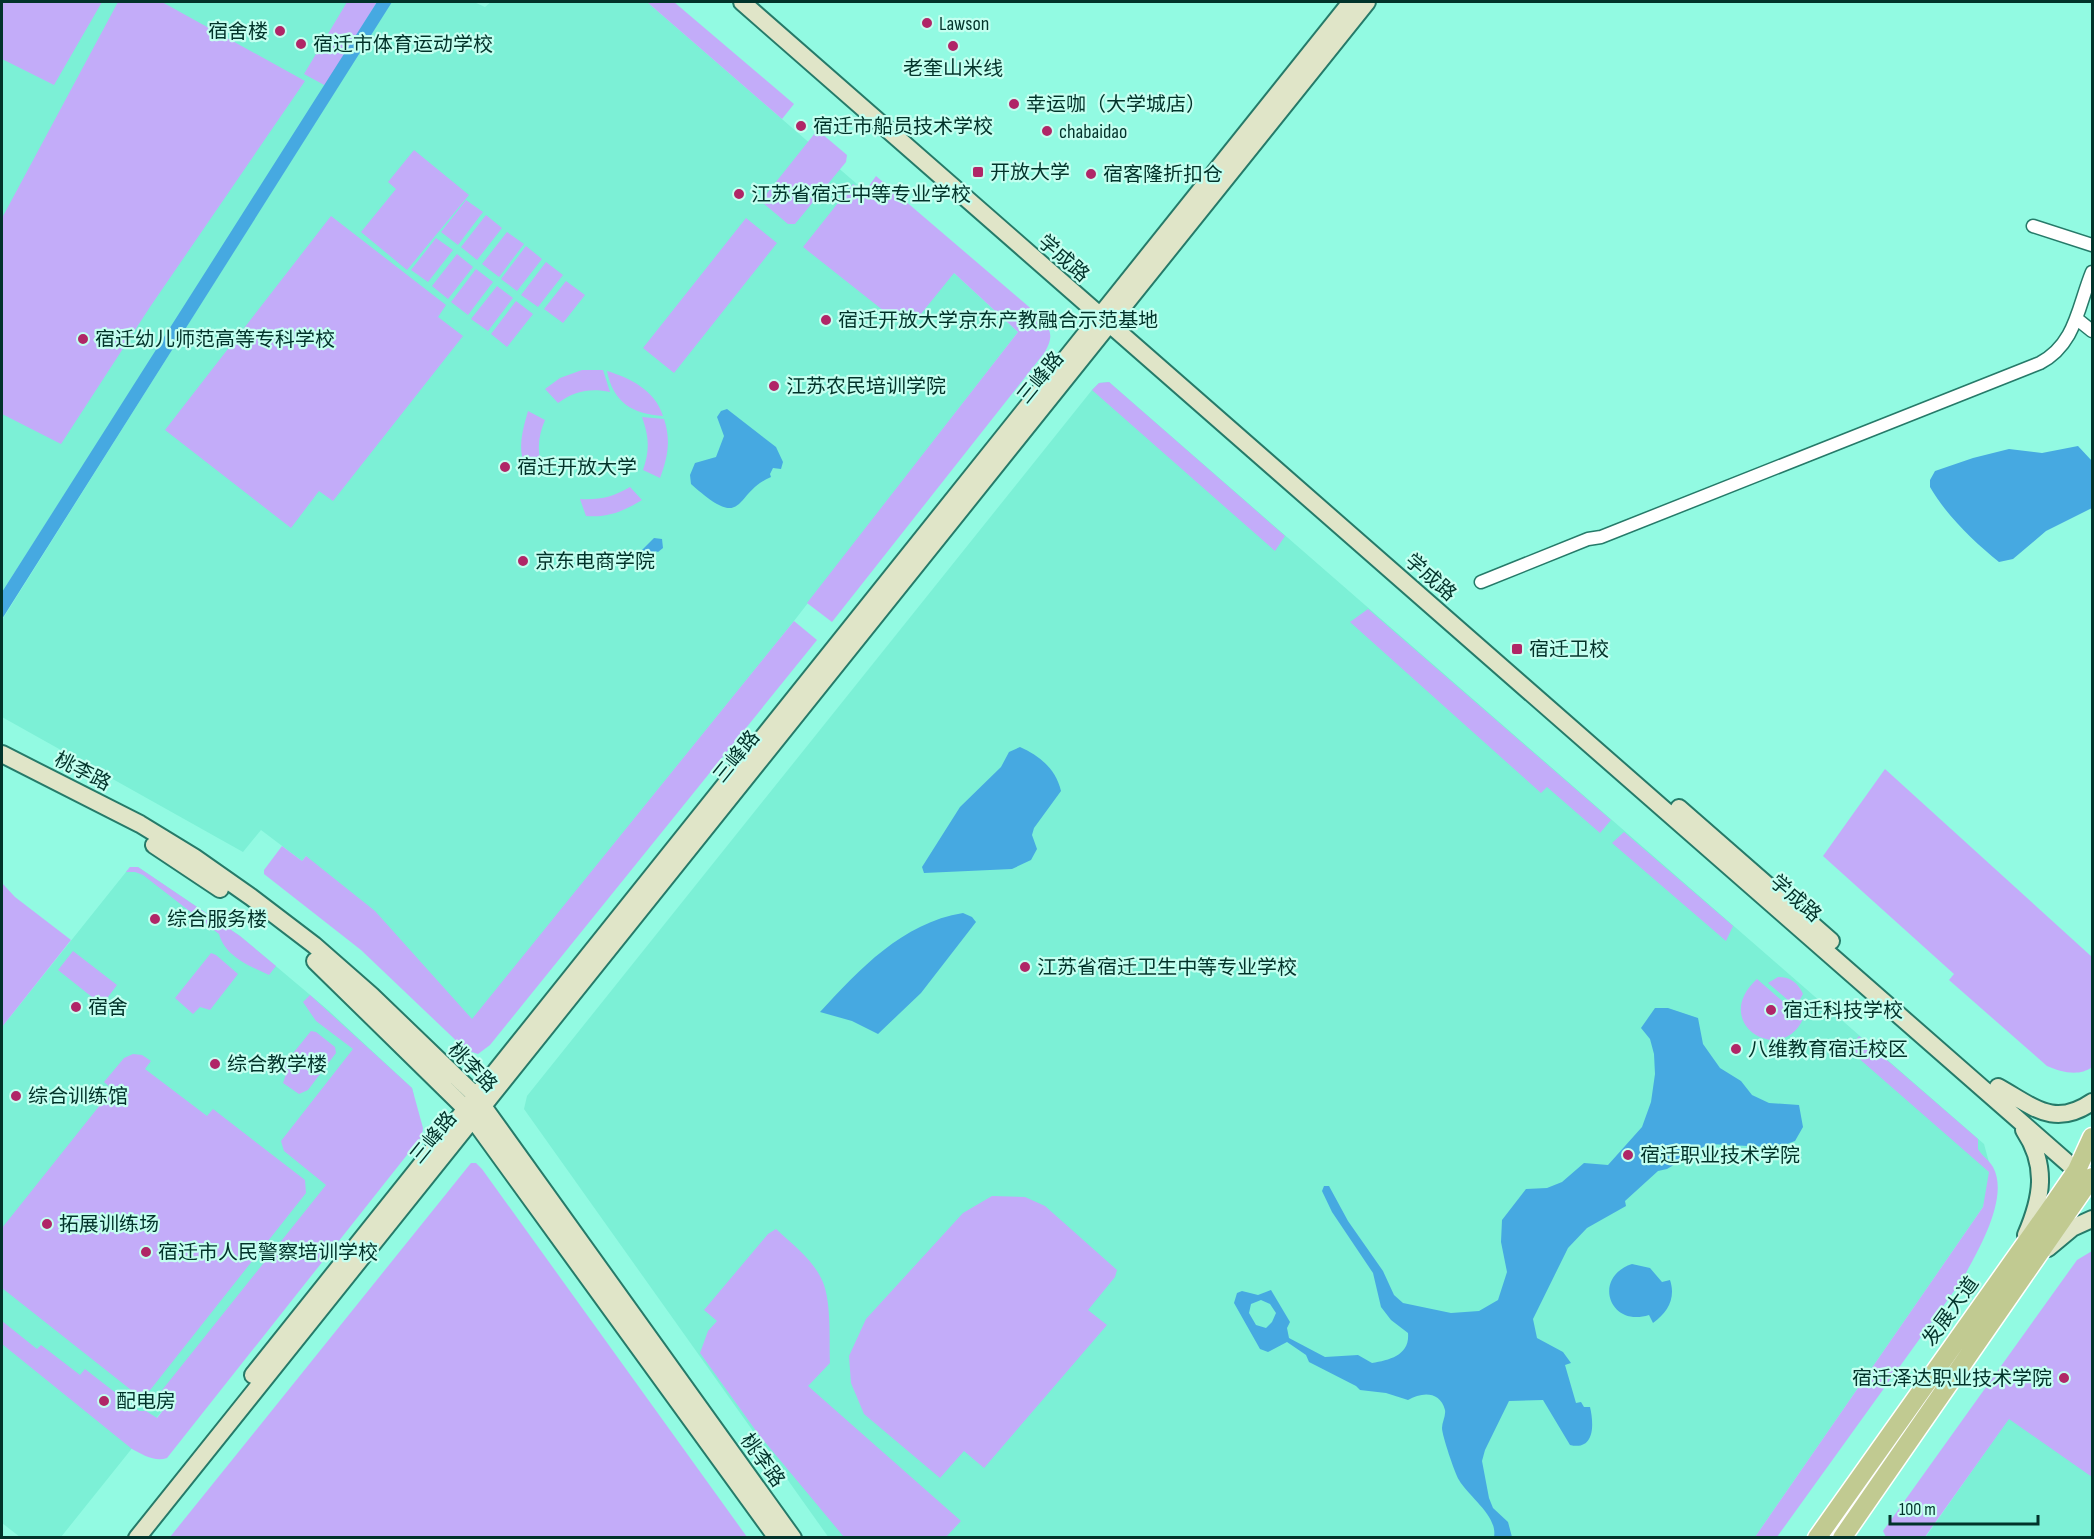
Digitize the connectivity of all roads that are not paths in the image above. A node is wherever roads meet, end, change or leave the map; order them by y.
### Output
1 (742, 2) edge
2 (756, 2) edge
3 (1351, 2) edge
4 (1367, 2) edge
5 (2033, 226) dead end
6 (2092, 244) edge
7 (2092, 272) edge
8 (1107, 316) junction
9 (2077, 319) junction
10 (2092, 331) edge
11 (1481, 582) dead end
12 (2, 754) edge
13 (2, 766) edge
14 (1995, 1092) junction
15 (2092, 1102) edge
16 (474, 1107) junction
17 (2092, 1137) edge
18 (2088, 1174) edge
19 (2092, 1219) edge
20 (2023, 1263) junction
21 (124, 1538) edge
22 (137, 1538) edge
23 (777, 1538) edge
24 (793, 1538) edge
25 (1817, 1538) edge
26 (1842, 1538) edge

1 - 8 main road, 学成路
2 - 8 main road, 学成路
3 - 8 main road, 三峰路
4 - 8 main road, 三峰路
5 - 6 street
7 - 9 street
8 - 14 main road, 学成路
8 - 16 main road, 三峰路
9 - 10 street
9 - 11 street
12 - 16 main road, 桃李路
13 - 16 main road, 桃李路
14 - 15 main road
14 - 18 main road, 学成路
14 - 20 main road
16 - 21 main road, 三峰路
16 - 22 main road, 三峰路
16 - 23 main road, 桃李路
16 - 24 main road, 桃李路
17 - 18 main road, 发展大道
18 - 20 main road, 发展大道
19 - 20 main road
20 - 25 main road, 发展大道
20 - 26 main road, 发展大道

